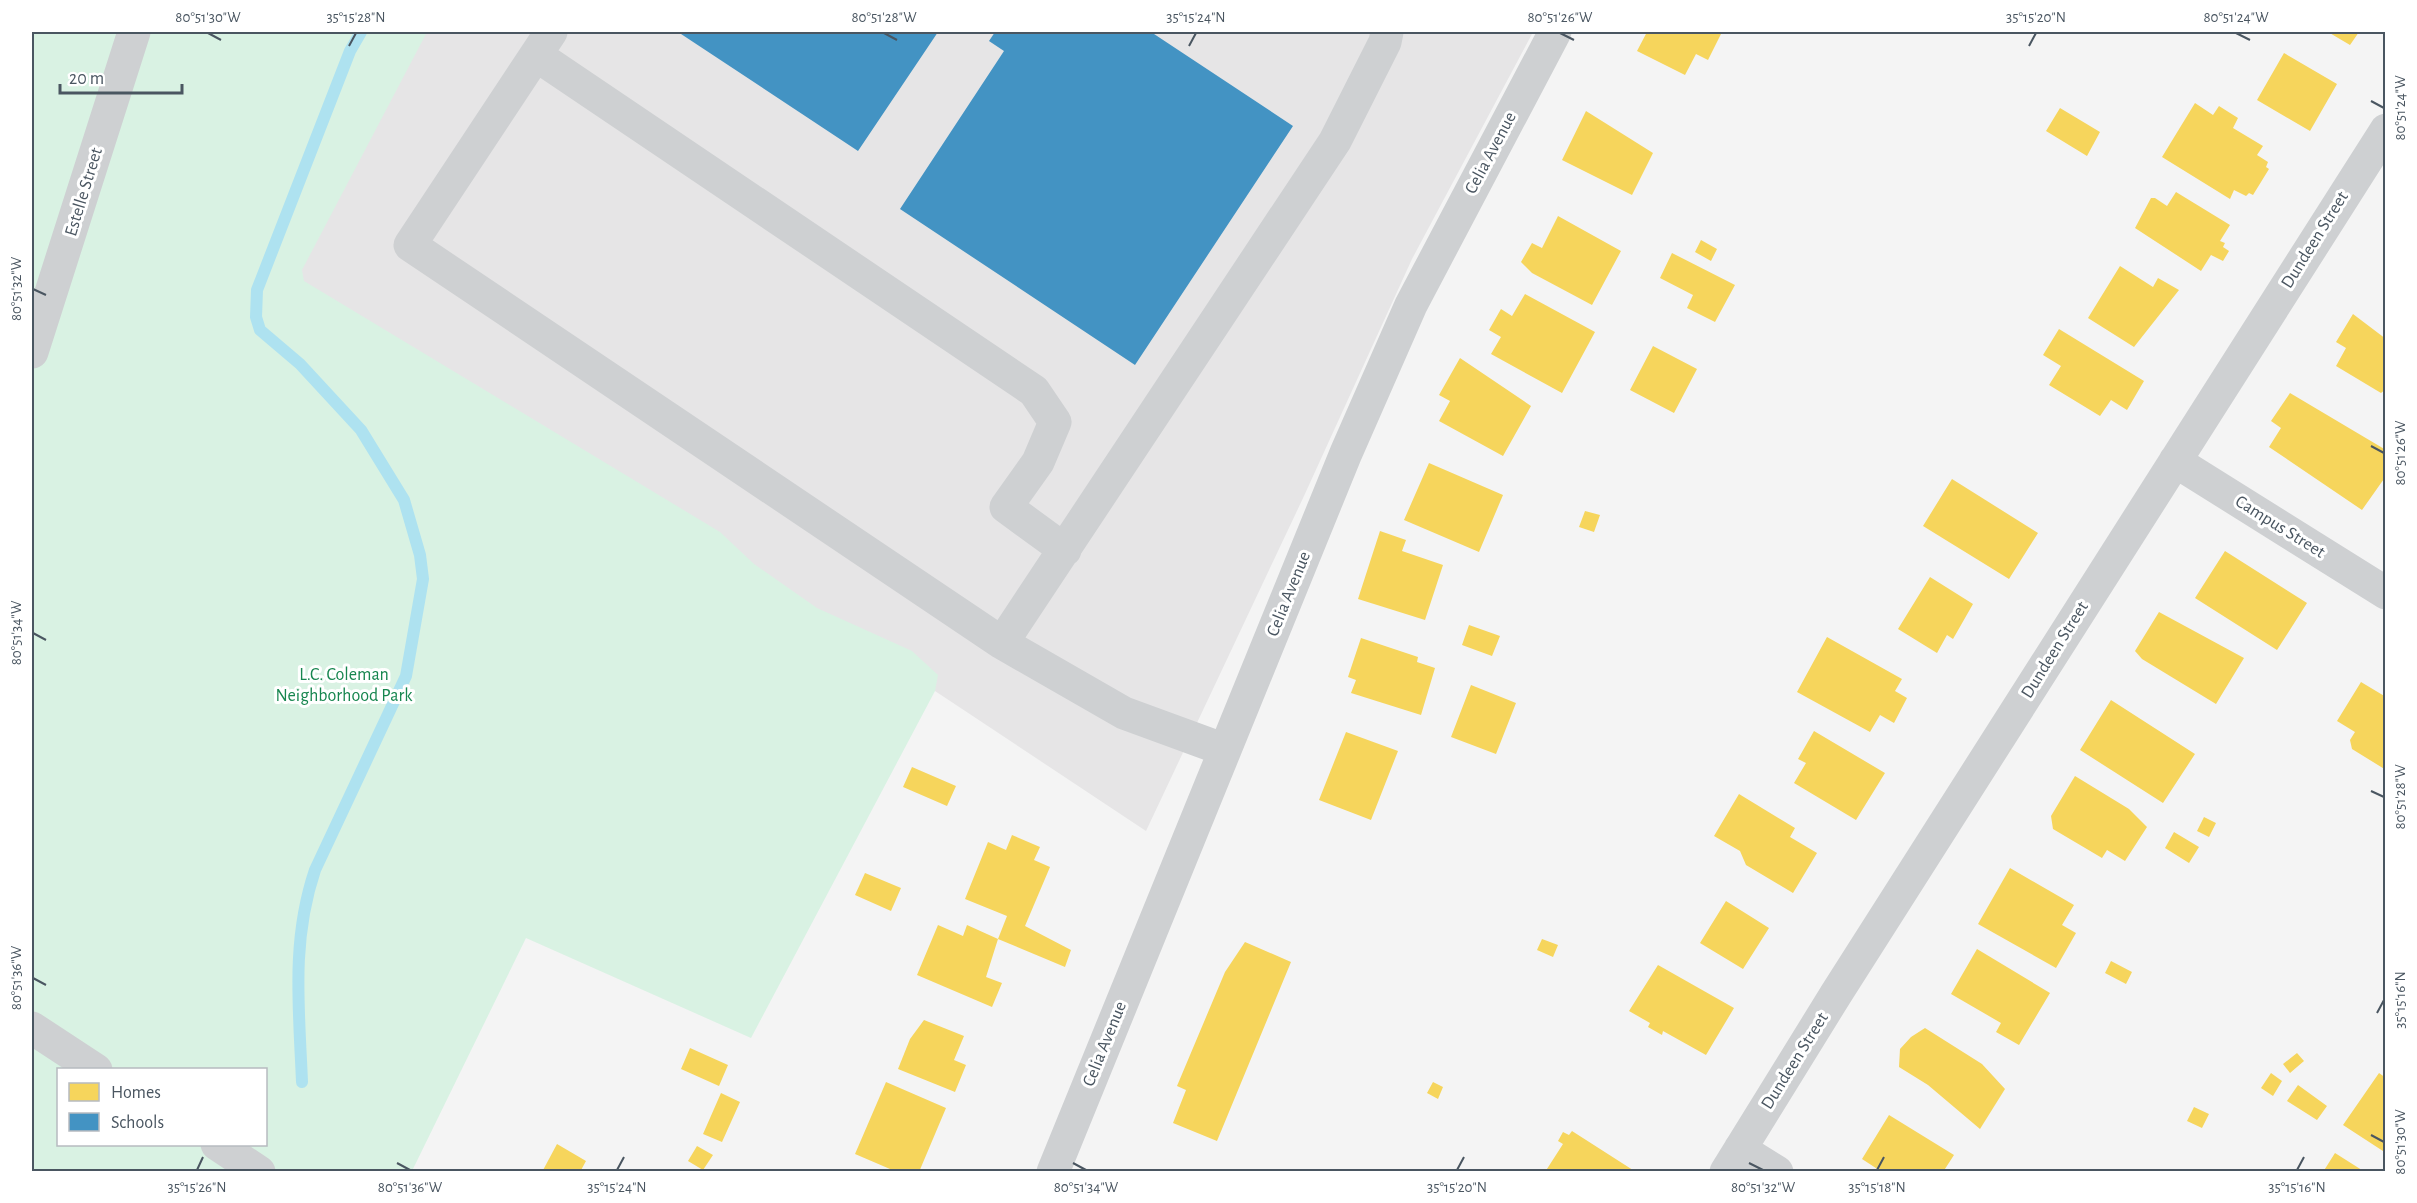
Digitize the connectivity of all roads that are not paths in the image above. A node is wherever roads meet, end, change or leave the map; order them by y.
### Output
1 (134, 32) edge
2 (1387, 32) edge
3 (1555, 32) edge
4 (544, 43) edge
5 (2385, 130) edge
6 (32, 352) edge
7 (2175, 461) junction
8 (1065, 550) junction
9 (2385, 593) edge
10 (1002, 642) junction
11 (1225, 750) junction
12 (32, 1028) edge
13 (93, 1068) edge
14 (220, 1146) edge
15 (1733, 1160) edge
16 (260, 1172) edge
17 (1053, 1172) edge
18 (1777, 1172) edge

1 - 6 street, Estelle Street
2 - 8 street
3 - 11 street, Celia Avenue
4 - 8 street
4 - 10 street
5 - 7 street, Dundeen Street
7 - 9 street, Campus Street
7 - 15 street, Dundeen Street
8 - 10 street
10 - 11 street
11 - 17 street, Celia Avenue
12 - 13 street
14 - 16 street
15 - 18 street

